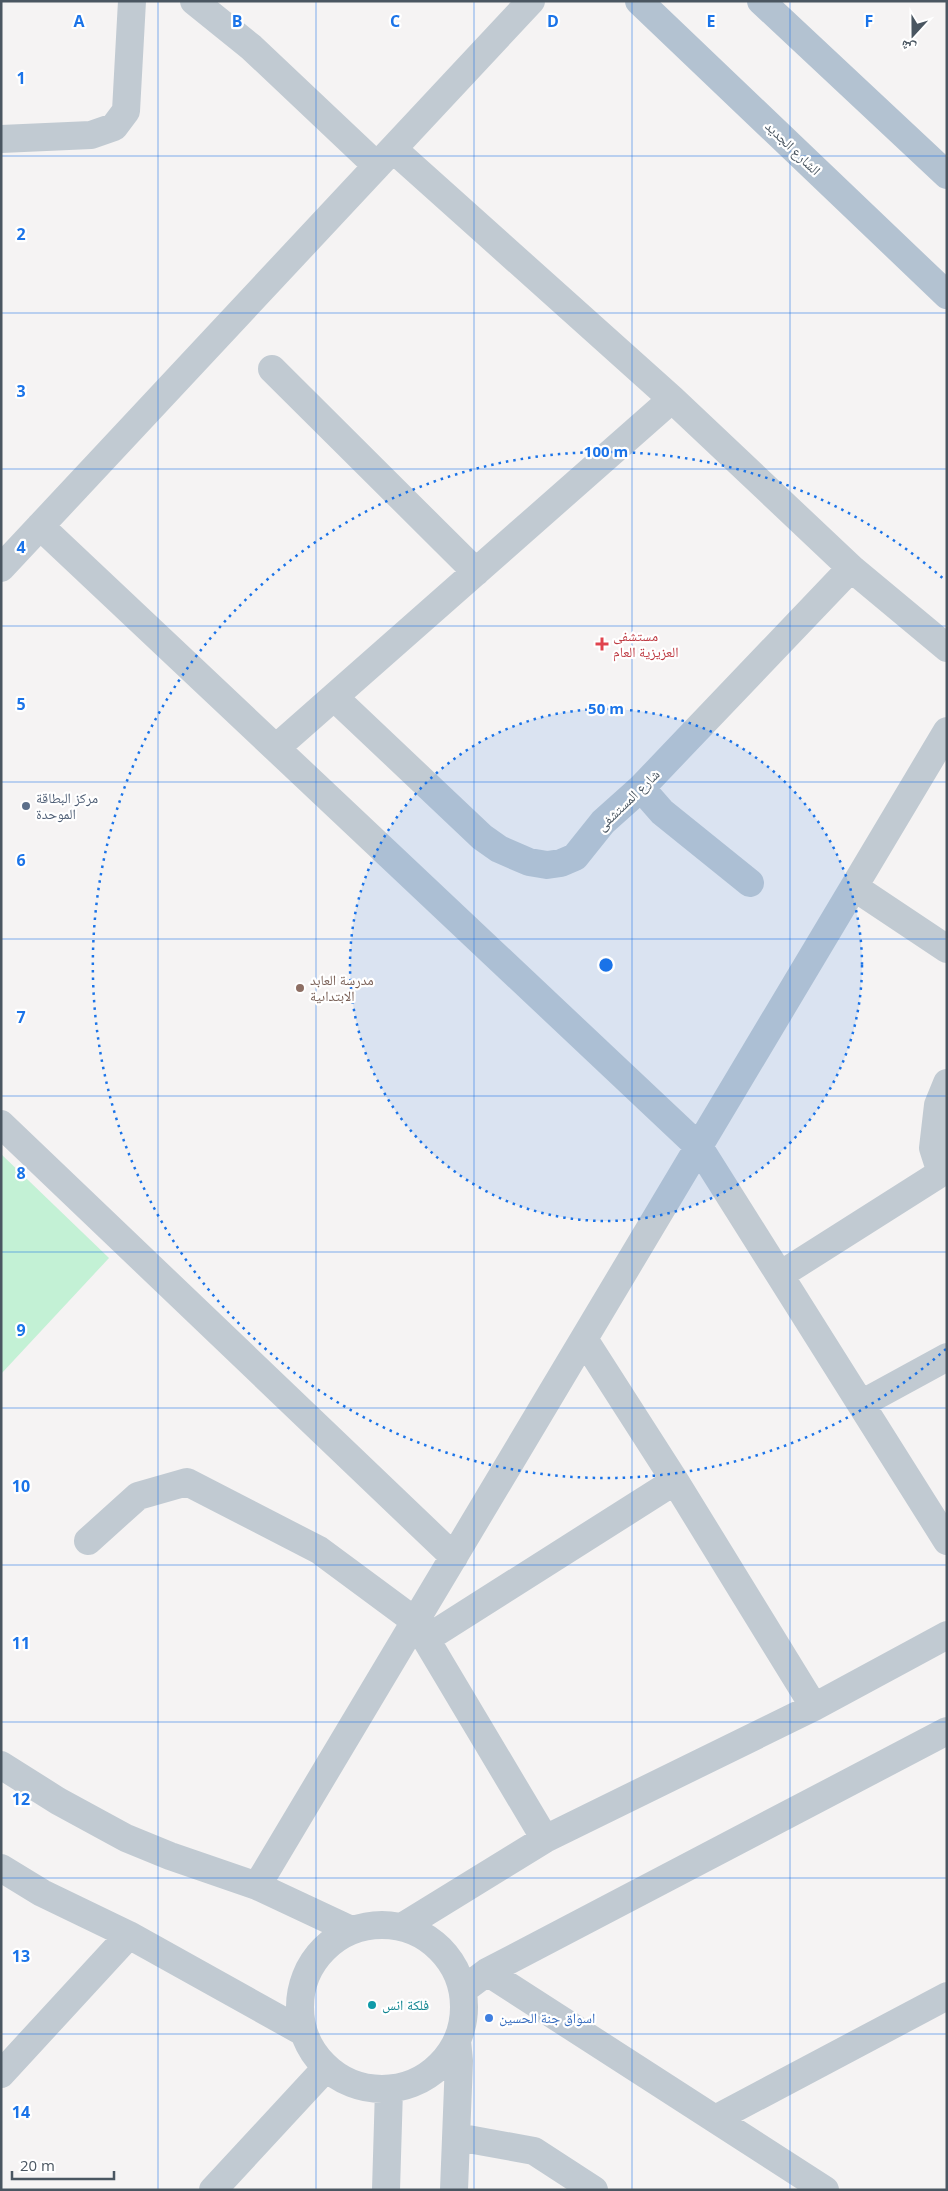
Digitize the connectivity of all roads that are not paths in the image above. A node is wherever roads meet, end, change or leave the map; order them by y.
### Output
1 (132, 1) edge
2 (194, 1) edge
3 (531, 1) edge
4 (639, 1) edge
5 (762, 1) edge
6 (1, 139) edge
7 (385, 157) junction
8 (947, 175) edge
9 (947, 295) edge
10 (272, 369) dead end
11 (672, 399) junction
12 (40, 526) junction
13 (1, 568) edge
14 (851, 568) junction
15 (476, 572) junction
16 (947, 648) edge
17 (334, 697) junction
18 (947, 732) edge
19 (276, 748) junction
20 (641, 788) junction
21 (750, 883) dead end
22 (854, 887) junction
23 (947, 949) edge
24 (947, 1084) edge
25 (1, 1124) edge
26 (699, 1147) junction
27 (944, 1171) edge
28 (780, 1275) junction
29 (584, 1339) junction
30 (947, 1357) edge
31 (861, 1404) junction
32 (675, 1481) junction
33 (88, 1541) dead end
34 (947, 1541) edge
35 (454, 1556) junction
36 (421, 1630) junction
37 (947, 1635) edge
38 (814, 1707) junction
39 (947, 1731) edge
40 (1, 1765) edge
41 (545, 1838) junction
42 (1, 1868) edge
43 (257, 1886) junction
44 (402, 1927) junction
45 (352, 1930) junction
46 (129, 1935) junction
47 (488, 1972) junction
48 (463, 1990) junction
49 (947, 1996) edge
50 (303, 2032) junction
51 (457, 2041) junction
52 (326, 2068) junction
53 (1, 2074) edge
54 (388, 2089) junction
55 (715, 2119) junction
56 (457, 2137) junction
57 (213, 2190) edge
58 (386, 2190) edge
59 (454, 2190) edge
60 (594, 2190) edge
61 (825, 2190) edge

1 - 6 street
2 - 7 street
3 - 7 street
4 - 9 main road, الشارع الجديد
5 - 8 main road
7 - 11 street
7 - 12 street
10 - 15 street
11 - 14 street
11 - 15 street
12 - 13 street
12 - 19 street
14 - 16 street
14 - 20 street, شارع المستشفى
15 - 17 street
17 - 19 street
17 - 20 street, شارع المستشفى
18 - 22 street
19 - 26 street
20 - 21 street
22 - 23 street
22 - 26 street
24 - 27 street
25 - 35 street
26 - 28 street
26 - 29 street
27 - 28 street
28 - 31 street
29 - 32 street
29 - 35 street
30 - 31 street
31 - 34 street
32 - 36 street
32 - 38 street
33 - 36 street
35 - 36 street
36 - 41 street
36 - 43 street
37 - 38 street
38 - 41 street
39 - 47 street
40 - 43 street
41 - 44 street
42 - 46 street
43 - 45 street
44 - 45 street
44 - 48 street
45 - 50 street
46 - 50 street
46 - 53 street
47 - 48 street
47 - 55 street
48 - 51 street
49 - 55 street
50 - 52 street
51 - 54 street
51 - 56 street
52 - 54 street
52 - 57 street
54 - 58 street
55 - 61 street
56 - 59 street
56 - 60 street

